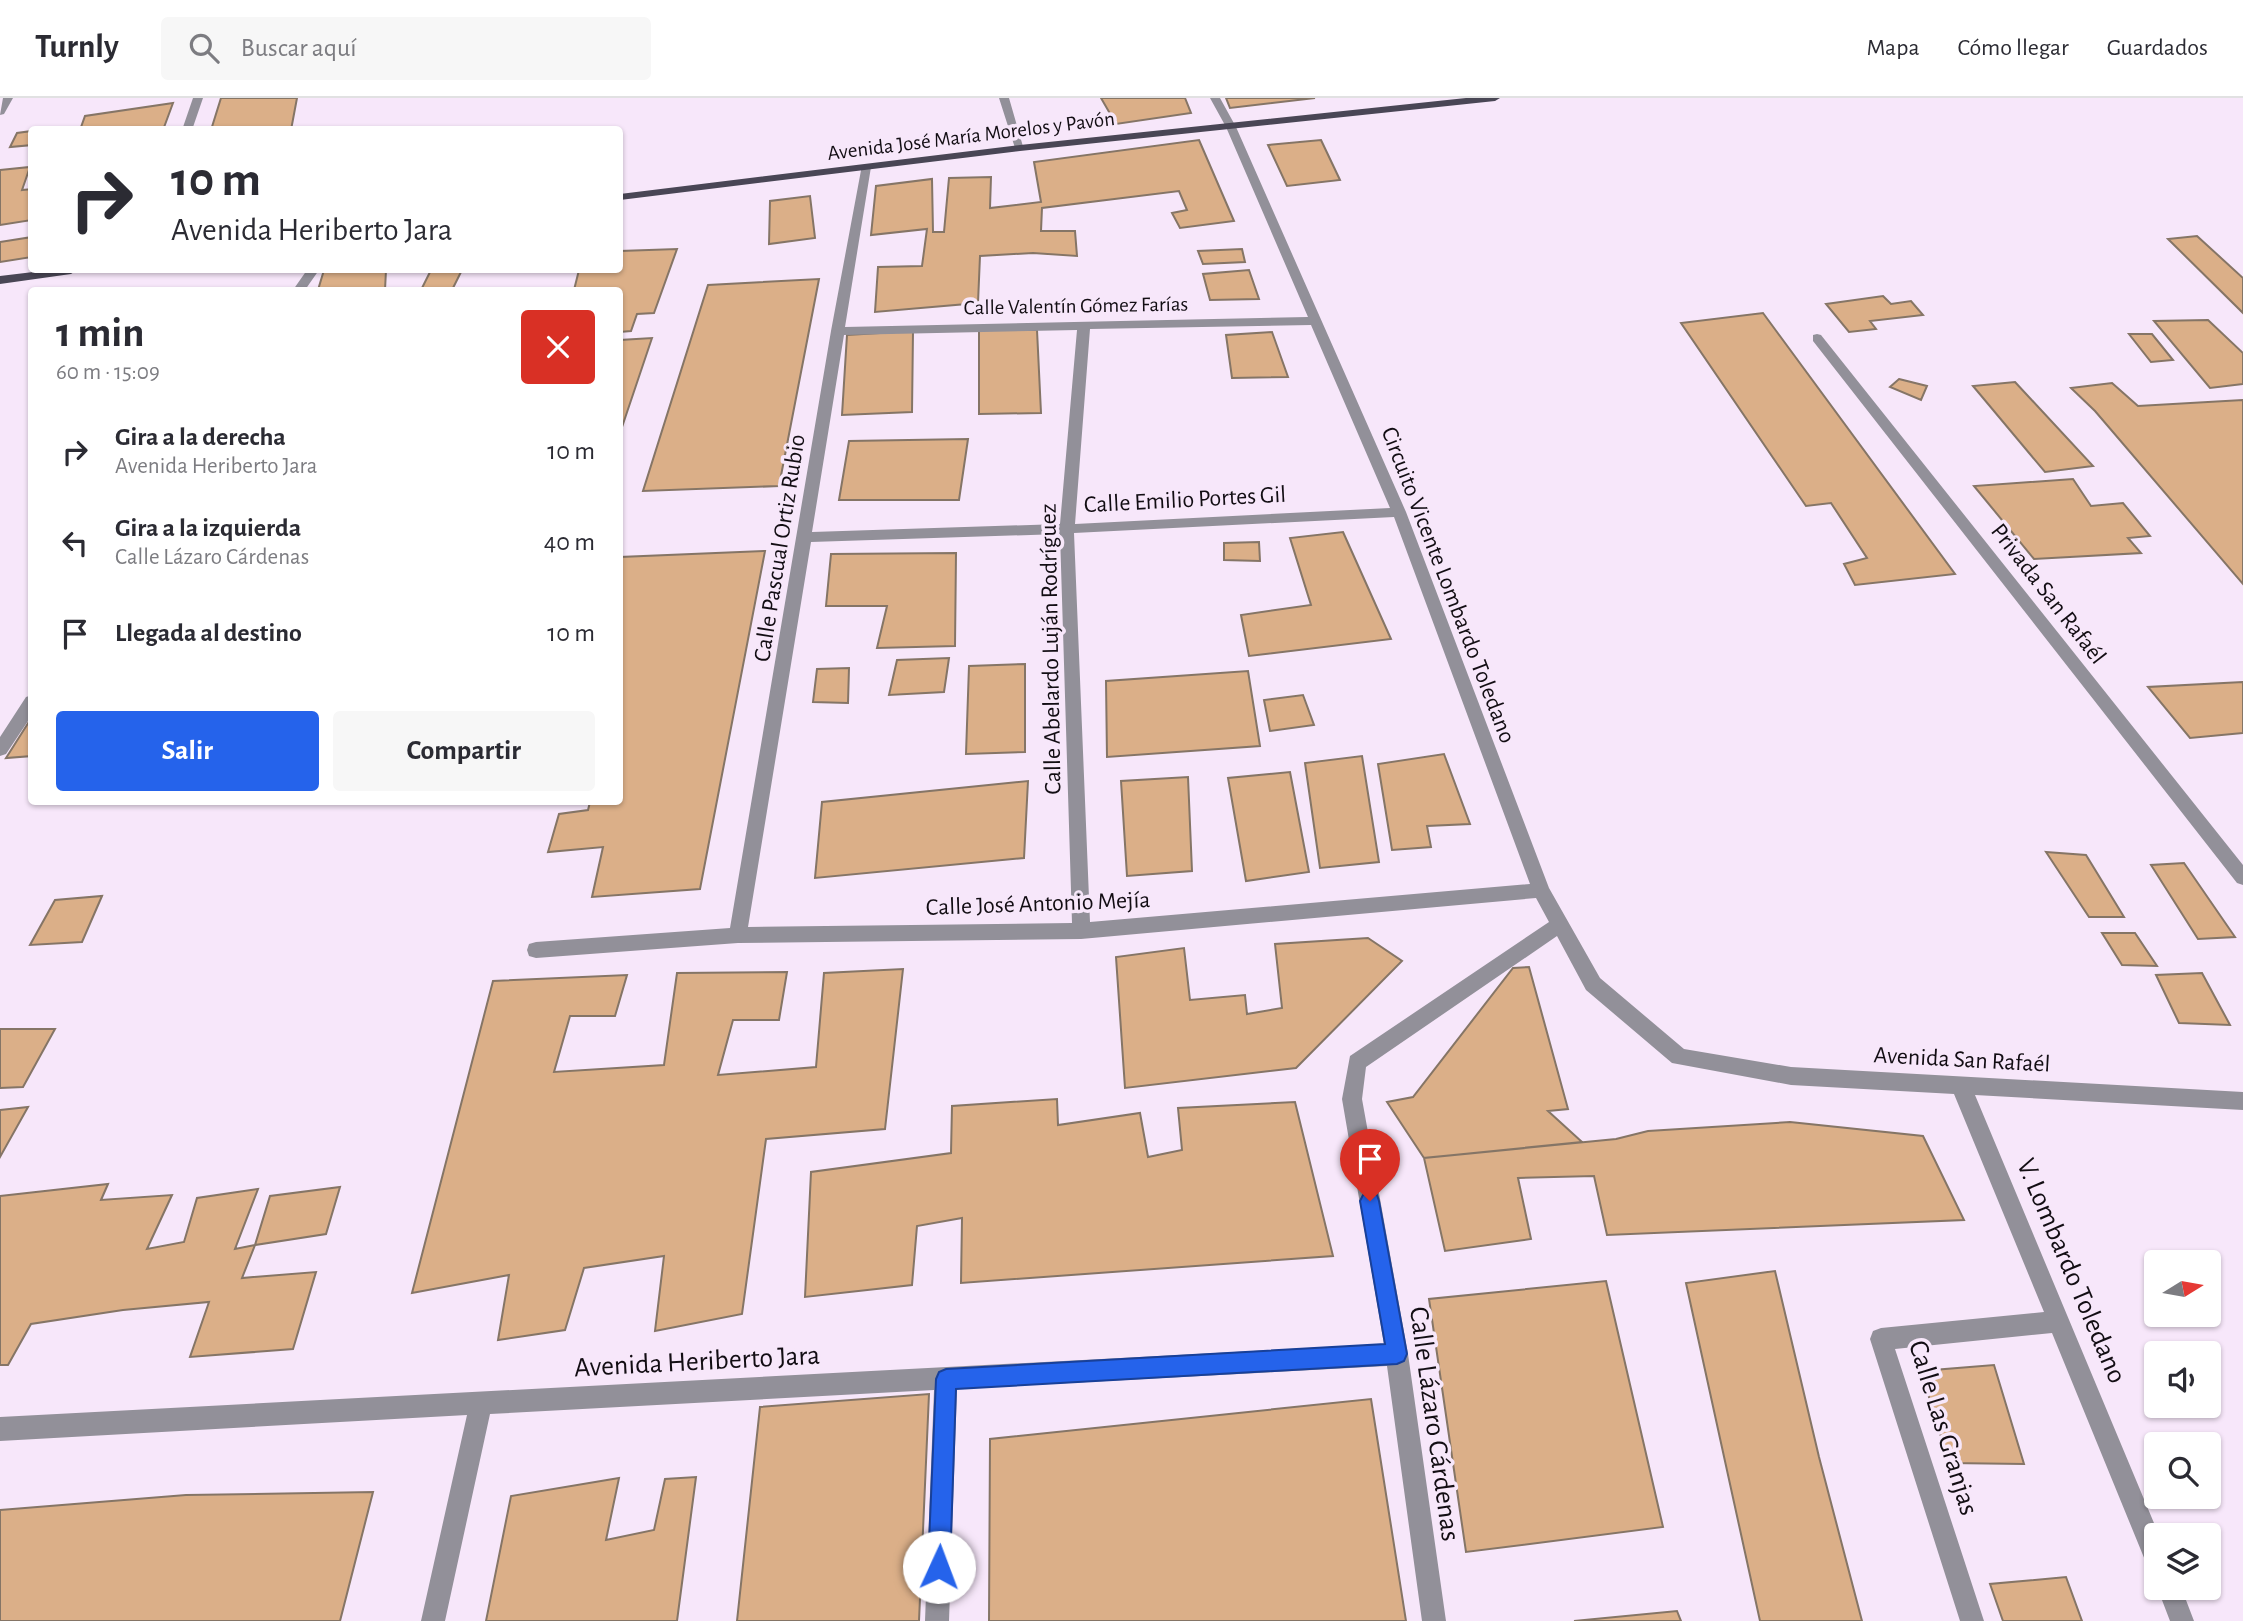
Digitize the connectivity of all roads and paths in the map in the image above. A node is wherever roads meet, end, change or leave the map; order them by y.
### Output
1 (8, 98) edge
2 (198, 98) edge
3 (1004, 98) edge
4 (1215, 98) edge
5 (1495, 98) edge
6 (0, 112) edge
7 (188, 126) edge
8 (1231, 127) junction
9 (1020, 148) junction
10 (866, 167) junction
11 (623, 197) edge
12 (50, 273) edge
13 (0, 280) edge
14 (1316, 321) junction
15 (1083, 324) junction
16 (837, 331) junction
17 (1817, 338) dead end
18 (1399, 512) junction
19 (1068, 528) junction
20 (806, 537) junction
21 (28, 707) edge
22 (0, 750) edge
23 (2243, 878) edge
24 (1541, 890) junction
25 (1559, 924) junction
26 (1081, 932) junction
27 (738, 935) junction
28 (537, 950) dead end
29 (1679, 1057) joint
30 (1961, 1086) junction
31 (2243, 1101) edge
32 (2060, 1321) junction
33 (1397, 1354) junction
34 (946, 1379) junction
35 (481, 1404) junction
36 (0, 1430) edge
37 (2144, 1527) edge
38 (2174, 1600) edge
39 (433, 1621) edge
40 (937, 1621) edge
41 (1434, 1621) edge
42 (1972, 1621) edge
43 (2182, 1621) edge

1 - 6 street
2 - 7 street
3 - 9 street
4 - 8 street, Circuito Vicente Lombardo Toledano
5 - 8 main road, Avenida José María Morelos y Pavón
8 - 9 main road, Avenida José María Morelos y Pavón
8 - 14 street, Circuito Vicente Lombardo Toledano
9 - 10 main road, Avenida José María Morelos y Pavón
10 - 11 main road, Avenida José María Morelos y Pavón
10 - 16 street, Calle Pascual Ortiz Rubio
12 - 13 main road
14 - 15 street, Calle Valentín Gómez Farías
14 - 18 street, Circuito Vicente Lombardo Toledano
15 - 16 street, Calle Valentín Gómez Farías
15 - 19 street, Calle Abelardo Luján Rodríguez
16 - 20 street, Calle Pascual Ortiz Rubio
17 - 23 street, Privada San Rafaél
18 - 19 street, Calle Emilio Portes Gil
18 - 24 street, Circuito Vicente Lombardo Toledano
19 - 20 street, Calle Emilio Portes Gil
19 - 26 street, Calle Abelardo Luján Rodríguez
20 - 27 street, Calle Pascual Ortiz Rubio
21 - 22 street
24 - 25 street, Circuito Vicente Lombardo Toledano
24 - 26 street, Calle José Antonio Mejía
25 - 29 street, Circuito Vicente Lombardo Toledano
25 - 33 street, Calle Lázaro Cárdenas
26 - 27 street, Calle José Antonio Mejía
27 - 28 street, Calle José Antonio Mejía
29 - 30 street, Avenida San Rafaél
30 - 31 street, Avenida San Rafaél
30 - 32 street, V. Lombardo Toledano
32 - 37 street, V. Lombardo Toledano
32 - 42 street, Calle Las Granjas
33 - 34 street, Avenida Heriberto Jara
33 - 41 street, Calle Lázaro Cárdenas
34 - 35 street, Avenida Heriberto Jara
34 - 40 street
35 - 36 street, Avenida Heriberto Jara
35 - 39 street
38 - 43 street

